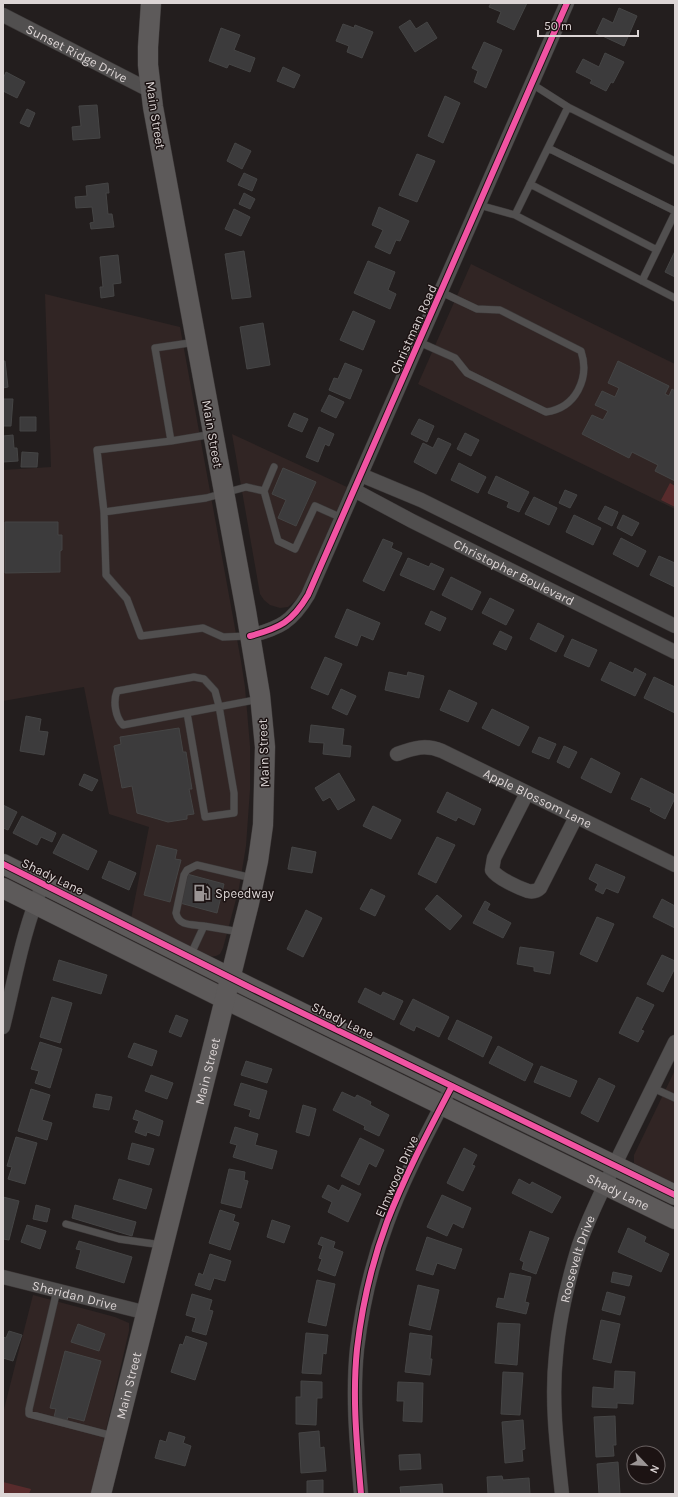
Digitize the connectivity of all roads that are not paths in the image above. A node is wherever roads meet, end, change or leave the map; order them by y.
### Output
1 (151, 3) edge
2 (567, 3) edge
3 (3, 15) edge
4 (532, 84) junction
5 (151, 91) junction
6 (568, 107) junction
7 (548, 148) junction
8 (675, 161) edge
9 (530, 184) junction
10 (479, 204) junction
11 (675, 212) edge
12 (515, 215) junction
13 (657, 250) junction
14 (642, 281) junction
15 (441, 292) junction
16 (675, 298) edge
17 (196, 342) junction
18 (419, 342) junction
19 (213, 434) junction
20 (171, 441) junction
21 (274, 467) dead end
22 (361, 475) junction
23 (354, 490) junction
24 (264, 491) junction
25 (224, 493) junction
26 (104, 512) junction
27 (342, 518) junction
28 (675, 626) edge
29 (250, 636) junction
30 (675, 652) edge
31 (260, 699) junction
32 (219, 706) junction
33 (187, 713) junction
34 (397, 754) dead end
35 (527, 793) junction
36 (576, 816) junction
37 (3, 864) edge
38 (675, 865) edge
39 (254, 878) junction
40 (43, 884) junction
41 (3, 888) edge
42 (34, 903) junction
43 (204, 926) junction
44 (242, 933) junction
45 (171, 947) junction
46 (190, 956) junction
47 (161, 966) junction
48 (231, 977) junction
49 (225, 999) junction
50 (3, 1027) edge
51 (675, 1042) edge
52 (452, 1086) junction
53 (652, 1088) junction
54 (675, 1098) edge
55 (442, 1104) junction
56 (614, 1165) junction
57 (605, 1185) junction
58 (675, 1195) edge
59 (675, 1219) edge
60 (66, 1224) dead end
61 (164, 1245) junction
62 (3, 1277) edge
63 (57, 1290) junction
64 (146, 1313) junction
65 (116, 1437) junction
66 (101, 1494) edge
67 (361, 1494) edge
68 (562, 1494) edge

1 - 5 main road, Main Street
2 - 4 street, Christman Road
3 - 5 street, Sunset Ridge Drive
4 - 6 lane
4 - 10 street, Christman Road
5 - 17 main road, Main Street
6 - 7 lane
6 - 8 lane
7 - 9 lane
7 - 11 lane
9 - 12 lane
9 - 13 lane
10 - 12 lane
10 - 15 street, Christman Road
11 - 13 lane
12 - 14 lane
13 - 14 lane
14 - 16 lane
15 - 18 street, Christman Road
15 - 18 lane
17 - 19 main road, Main Street
17 - 20 lane
18 - 22 street, Christman Road
19 - 20 lane
19 - 25 main road, Main Street
20 - 26 lane
21 - 24 lane
22 - 23 street, Christman Road
22 - 28 street, Christopher Boulevard
23 - 27 street, Christman Road
23 - 30 street, Christopher Boulevard
24 - 25 lane
24 - 27 lane
25 - 26 lane
25 - 29 main road, Main Street
26 - 29 lane
27 - 29 street, Christman Road
29 - 31 main road, Main Street
31 - 32 lane
31 - 39 main road, Main Street
32 - 33 lane
32 - 33 lane
32 - 33 lane
34 - 35 street, Apple Blossom Lane
35 - 36 street, Apple Blossom Lane
35 - 36 street
36 - 38 street, Apple Blossom Lane
37 - 40 main road, Shady Lane
39 - 43 lane
39 - 44 main road, Main Street
40 - 42 street
40 - 45 main road, Shady Lane
41 - 42 main road, Shady Lane
42 - 47 main road, Shady Lane
42 - 50 street
43 - 44 lane
43 - 46 lane
44 - 48 main road, Main Street
45 - 46 main road, Shady Lane
45 - 47 main road
46 - 48 main road, Shady Lane
47 - 49 main road, Shady Lane
48 - 49 main road, Main Street
48 - 52 main road, Shady Lane
49 - 55 main road, Shady Lane
49 - 61 main road, Main Street
51 - 53 street, Roosevelt Drive
52 - 55 street, Elmwood Drive
52 - 56 main road, Shady Lane
53 - 54 lane
53 - 56 street, Roosevelt Drive
55 - 57 main road, Shady Lane
55 - 67 street, Elmwood Drive
56 - 57 street, Roosevelt Drive
56 - 58 main road, Shady Lane
57 - 59 main road, Shady Lane
57 - 68 street, Roosevelt Drive
60 - 61 lane
61 - 64 main road, Main Street
62 - 63 street, Sheridan Drive
63 - 64 street, Sheridan Drive
63 - 65 lane
64 - 65 main road, Main Street
65 - 66 main road, Main Street

